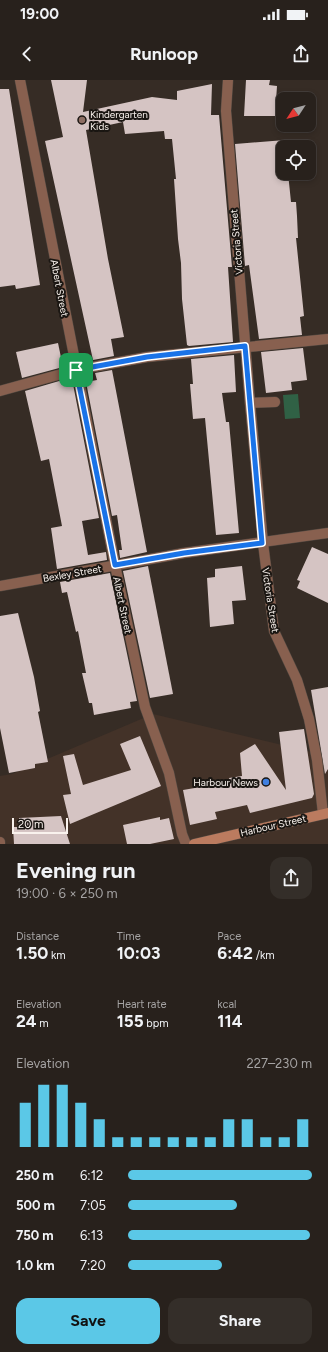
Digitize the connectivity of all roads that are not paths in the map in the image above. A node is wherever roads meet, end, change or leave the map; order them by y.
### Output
1 (20, 80) edge
2 (228, 80) edge
3 (328, 340) edge
4 (245, 346) junction
5 (76, 370) junction
6 (0, 391) edge
7 (275, 402) dead end
8 (250, 403) junction
9 (328, 533) edge
10 (262, 543) junction
11 (115, 565) junction
12 (0, 586) edge
13 (325, 813) edge
14 (186, 844) edge
15 (194, 844) edge

1 - 5 street, Albert Street
2 - 4 street, Victoria Street
3 - 4 street
4 - 5 street
4 - 8 street, Victoria Street
5 - 6 street
5 - 11 street, Albert Street
7 - 8 street
8 - 10 street, Victoria Street
9 - 10 street, Bexley Street
10 - 11 street, Bexley Street
10 - 13 street, Victoria Street
11 - 12 street, Bexley Street
11 - 14 street, Albert Street
13 - 15 main road, Harbour Street

